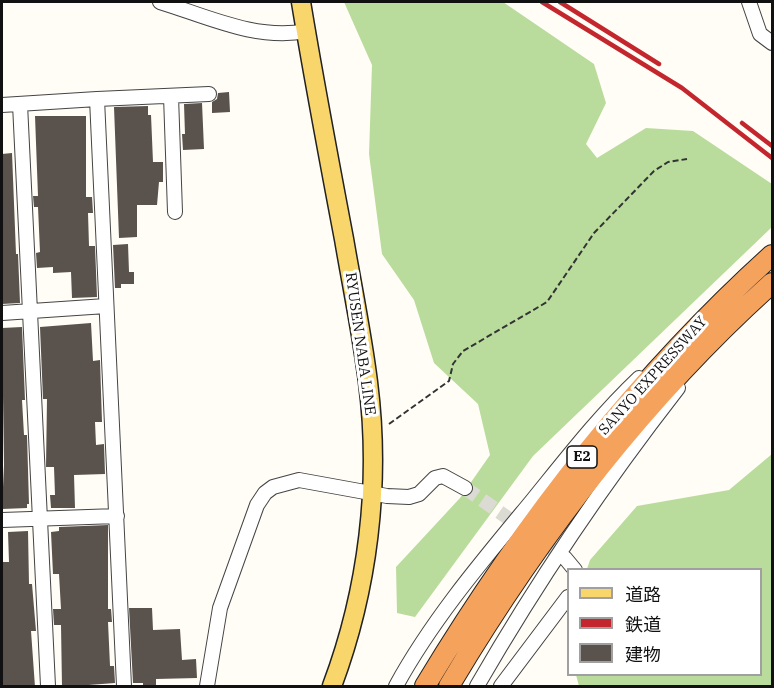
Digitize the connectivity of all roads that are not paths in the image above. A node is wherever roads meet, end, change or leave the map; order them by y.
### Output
1 (160, 2) edge
2 (301, 2) edge
3 (749, 2) edge
4 (306, 31) junction
5 (772, 43) edge
6 (209, 94) dead end
7 (171, 96) junction
8 (97, 99) junction
9 (20, 104) junction
10 (2, 105) edge
11 (175, 212) dead end
12 (772, 255) edge
13 (772, 283) edge
14 (106, 306) junction
15 (30, 311) junction
16 (712, 312) junction
17 (2, 313) edge
18 (726, 327) junction
19 (465, 488) tunnel mouth
20 (372, 493) junction
21 (117, 516) junction
22 (41, 518) junction
23 (2, 520) edge
24 (565, 558) tunnel mouth
25 (573, 568) edge
26 (567, 598) edge
27 (48, 687) edge
28 (124, 687) edge
29 (207, 687) edge
30 (332, 687) edge
31 (396, 687) edge
32 (425, 687) edge
33 (449, 687) edge
34 (477, 687) edge
35 (501, 687) edge

1 - 4 street
2 - 4 main road, RYUSEN NABA LINE
3 - 5 street
4 - 20 main road, RYUSEN NABA LINE
6 - 7 street
7 - 8 street
7 - 11 street
8 - 9 street
8 - 14 street
9 - 10 street
9 - 15 street
12 - 16 highway, SANYO EXPRESSWAY / E2
13 - 18 highway, SANYO EXPRESSWAY / E2
14 - 15 street
14 - 21 street
15 - 17 street
15 - 22 street
16 - 31 street
16 - 32 highway, SANYO EXPRESSWAY / E2
18 - 33 highway, SANYO EXPRESSWAY / E2
18 - 34 street
19 - 20 street
20 - 29 street
20 - 30 main road, RYUSEN NABA LINE
21 - 22 street
21 - 28 street
22 - 23 street
22 - 27 street
24 - 25 street
26 - 35 street

